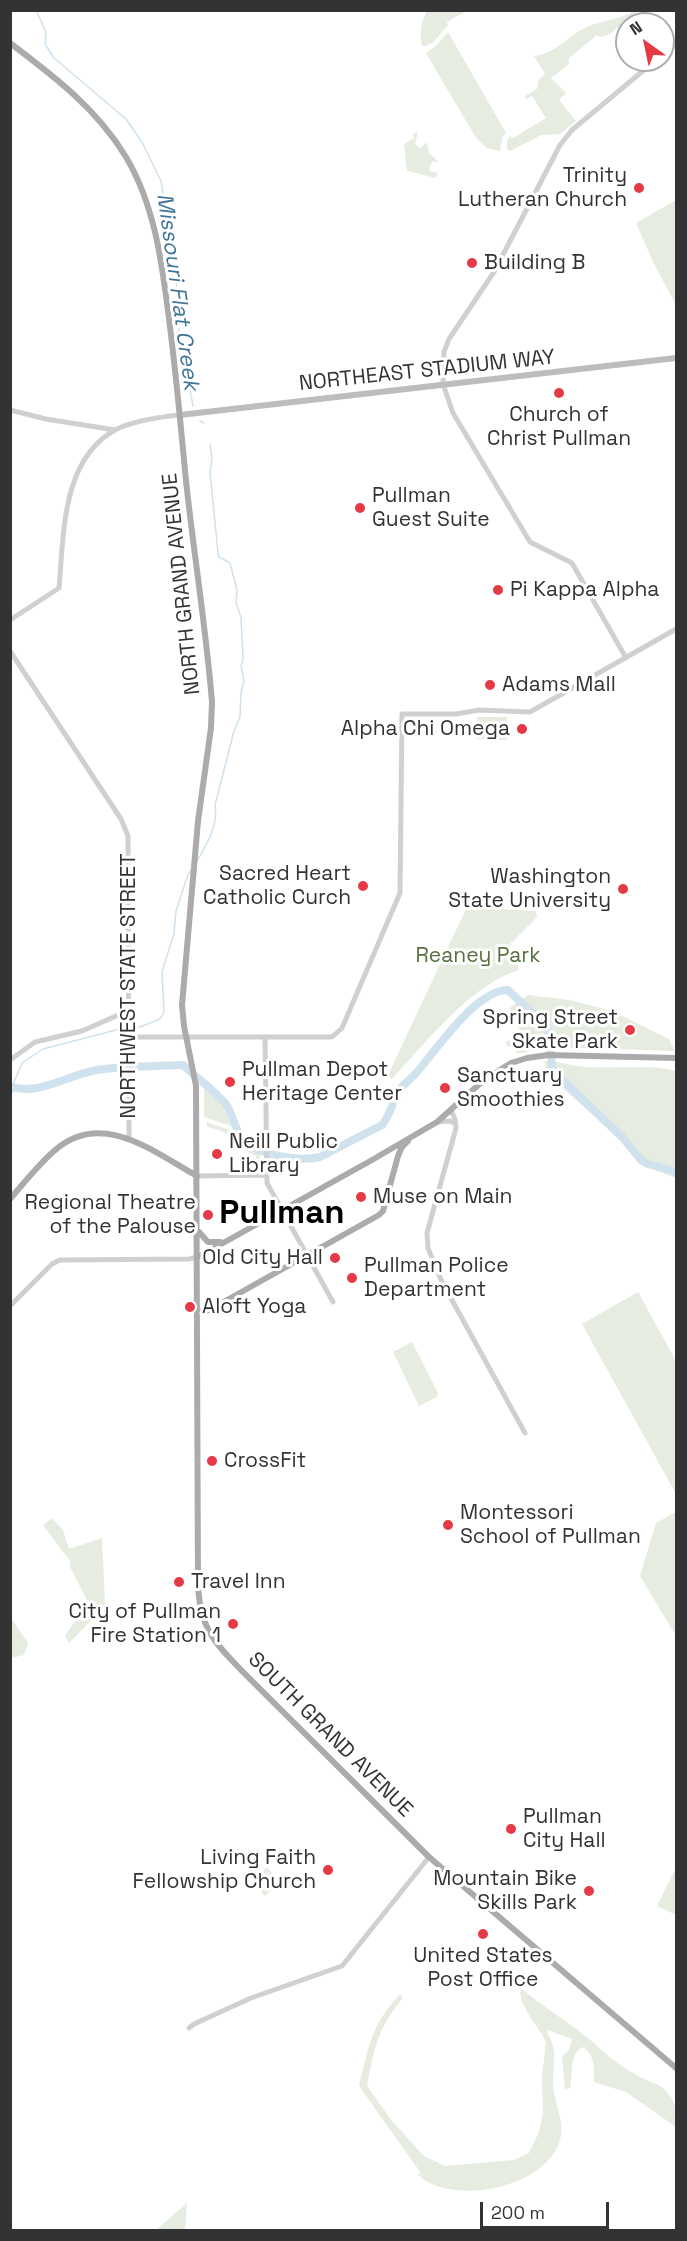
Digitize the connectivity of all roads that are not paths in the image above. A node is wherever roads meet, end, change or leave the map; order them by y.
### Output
1 (10, 43) edge
2 (642, 72) edge
3 (676, 358) edge
4 (443, 384) junction
5 (10, 410) edge
6 (180, 415) junction
7 (115, 430) junction
8 (10, 620) edge
9 (676, 629) edge
10 (10, 651) edge
11 (626, 658) junction
12 (129, 1014) junction
13 (129, 1035) junction
14 (186, 1037) junction
15 (265, 1037) junction
16 (676, 1058) edge
17 (10, 1060) edge
18 (451, 1110) junction
19 (437, 1122) junction
20 (456, 1124) junction
21 (412, 1136) junction
22 (129, 1139) junction
23 (382, 1154) junction
24 (398, 1156) junction
25 (266, 1175) junction
26 (196, 1176) junction
27 (10, 1199) edge
28 (282, 1210) junction
29 (197, 1223) junction
30 (234, 1236) junction
31 (307, 1255) junction
32 (198, 1257) junction
33 (333, 1302) dead end
34 (10, 1306) edge
35 (197, 1311) junction
36 (525, 1433) dead end
37 (429, 1857) junction
38 (189, 2028) dead end
39 (676, 2068) edge

1 - 6 main road, NORTH GRAND AVENUE
2 - 4 street
3 - 4 main road, NORTHEAST STADIUM WAY
4 - 6 main road, NORTHEAST STADIUM WAY
4 - 11 street
5 - 7 street
6 - 7 street
6 - 14 main road, NORTH GRAND AVENUE
7 - 8 street
9 - 11 street
10 - 12 street, NORTHWEST STATE STREET
11 - 15 street
12 - 13 street, NORTHWEST STATE STREET
12 - 17 street
13 - 14 street
13 - 22 street, NORTHWEST STATE STREET
14 - 15 street
14 - 26 main road, NORTH GRAND AVENUE
15 - 25 street
16 - 18 main road
18 - 19 main road
18 - 20 street
19 - 20 street
19 - 21 main road
20 - 36 street
21 - 23 main road
21 - 24 main road
22 - 26 main road
22 - 27 main road
23 - 24 main road
23 - 28 main road
24 - 31 main road
25 - 26 street
25 - 28 street
26 - 29 main road, NORTH GRAND AVENUE
28 - 30 main road
28 - 31 street
29 - 30 main road
29 - 32 main road
30 - 32 main road
31 - 33 street
31 - 35 main road
32 - 34 street
32 - 35 main road, SOUTH GRAND AVENUE
35 - 37 main road, SOUTH GRAND AVENUE
37 - 38 street
37 - 39 main road, SOUTH GRAND AVENUE

